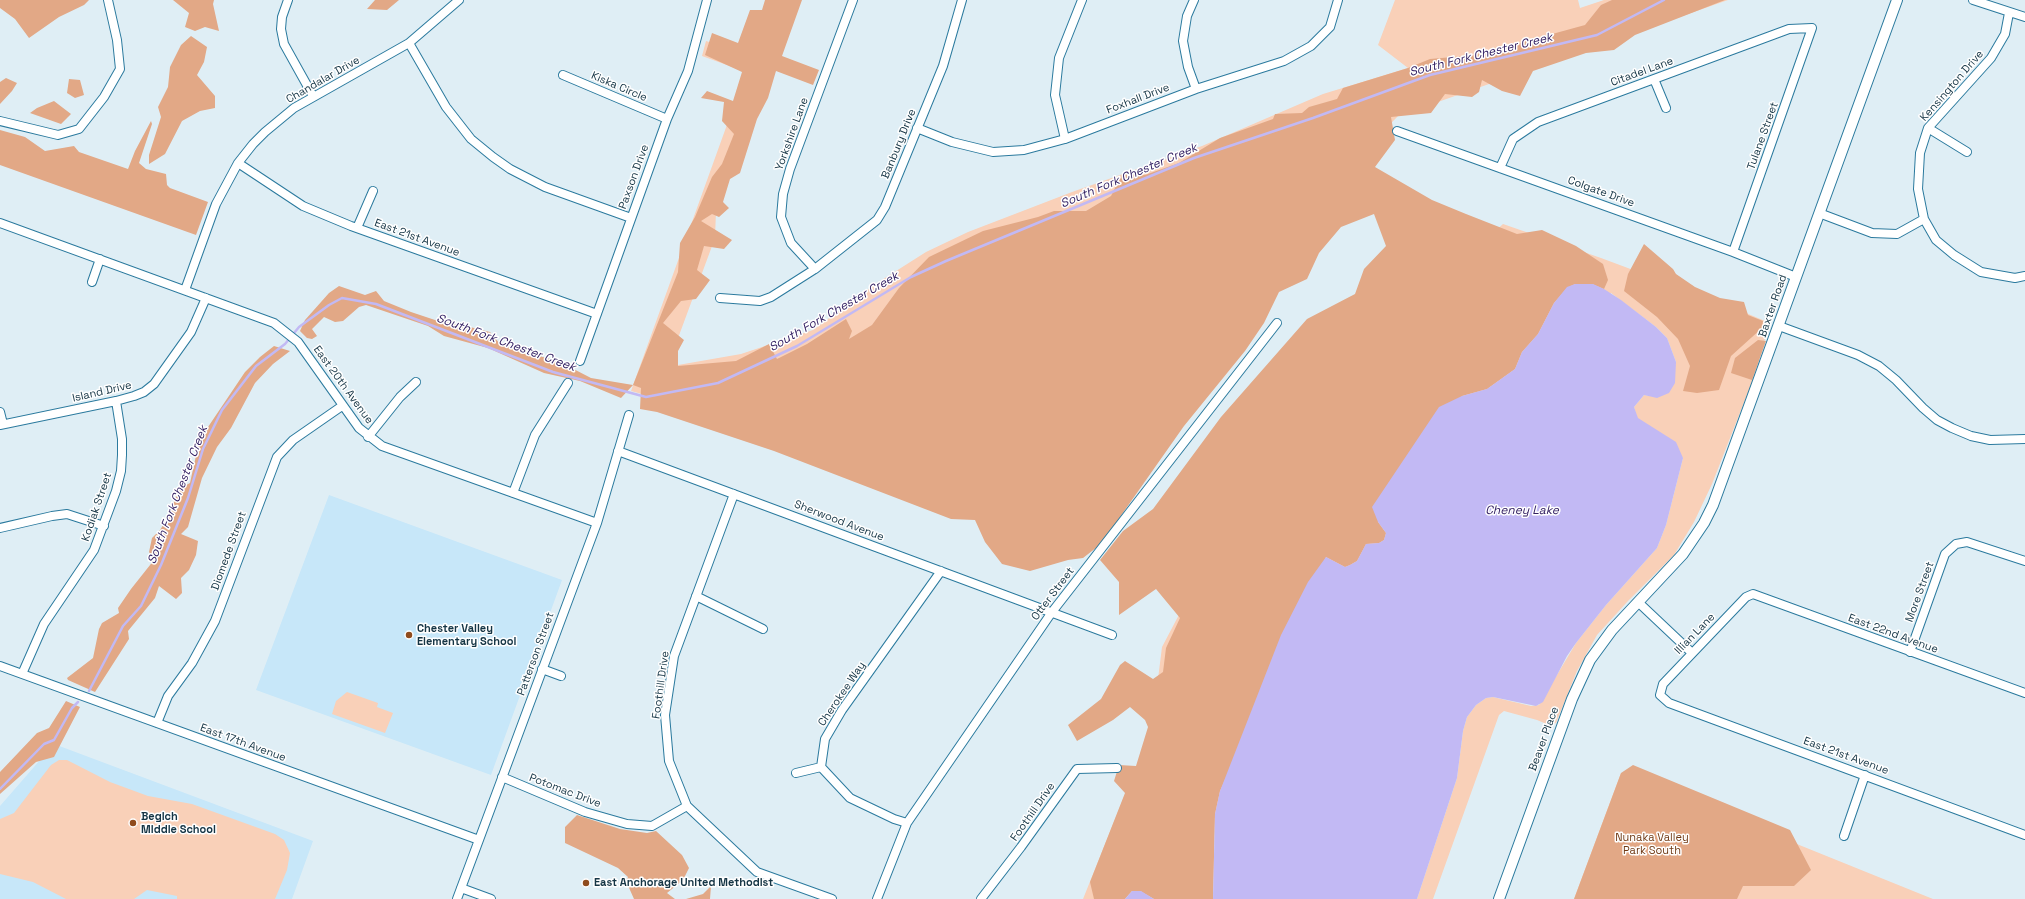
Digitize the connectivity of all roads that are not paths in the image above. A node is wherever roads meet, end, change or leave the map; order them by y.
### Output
1 (108, 0) edge
2 (288, 0) edge
3 (459, 0) edge
4 (707, 0) edge
5 (853, 0) edge
6 (962, 0) edge
7 (1082, 0) edge
8 (1194, 0) edge
9 (1338, 0) edge
10 (1897, 0) edge
11 (1973, 0) edge
12 (2009, 13) junction
13 (2025, 17) edge
14 (1812, 28) joint
15 (409, 43) junction
16 (563, 75) dead end
17 (1654, 80) junction
18 (1196, 89) junction
19 (313, 96) junction
20 (1666, 108) dead end
21 (667, 118) junction
22 (0, 121) edge
23 (917, 128) junction
24 (1928, 128) junction
25 (1397, 131) dead end
26 (1065, 139) junction
27 (1967, 152) dead end
28 (238, 163) junction
29 (1500, 168) junction
30 (373, 191) dead end
31 (1819, 213) junction
32 (631, 218) junction
33 (1924, 219) junction
34 (0, 223) edge
35 (357, 228) junction
36 (1733, 252) junction
37 (100, 259) junction
38 (815, 269) junction
39 (2025, 276) edge
40 (1796, 277) junction
41 (92, 282) dead end
42 (185, 290) junction
43 (206, 298) junction
44 (720, 298) dead end
45 (597, 314) junction
46 (1277, 323) dead end
47 (1779, 326) junction
48 (580, 361) dead end
49 (416, 382) dead end
50 (568, 383) dead end
51 (116, 401) junction
52 (342, 406) junction
53 (0, 412) edge
54 (629, 414) dead end
55 (1, 425) edge
56 (368, 437) junction
57 (2025, 439) edge
58 (618, 451) junction
59 (513, 493) junction
60 (734, 494) junction
61 (596, 524) junction
62 (104, 526) junction
63 (0, 528) edge
64 (2025, 561) edge
65 (941, 571) junction
66 (1753, 594) joint
67 (696, 596) junction
68 (1638, 602) junction
69 (1052, 612) junction
70 (763, 629) dead end
71 (1112, 635) dead end
72 (1692, 652) junction
73 (1910, 652) junction
74 (0, 666) edge
75 (542, 669) junction
76 (22, 674) junction
77 (561, 676) dead end
78 (2025, 693) edge
79 (1660, 695) joint
80 (157, 723) junction
81 (821, 767) junction
82 (1117, 768) dead end
83 (796, 773) dead end
84 (1866, 775) junction
85 (502, 777) junction
86 (687, 806) junction
87 (907, 823) junction
88 (2025, 835) edge
89 (1844, 836) dead end
90 (479, 840) junction
91 (462, 888) junction
92 (457, 899) edge
93 (491, 899) edge
94 (832, 899) edge
95 (877, 899) edge
96 (981, 899) edge
97 (1499, 899) edge

1 - 22 street
2 - 19 street
3 - 15 street, Chandalar Drive
4 - 21 street, Paxson Drive
5 - 38 street, Yorkshire Lane
6 - 23 street, Banbury Drive
7 - 26 street
8 - 18 street
9 - 18 street, Foxhall Drive
10 - 31 street, Baxter Road
11 - 12 street
12 - 13 street
12 - 24 street, Kensington Drive
14 - 17 street, Citadel Lane
14 - 36 street, Tulane Street
15 - 19 street, Chandalar Drive
15 - 32 street
16 - 21 street, Kiska Circle
17 - 20 street
17 - 29 street, Citadel Lane
18 - 26 street, Foxhall Drive
19 - 28 street, Chandalar Drive
21 - 32 street, Paxson Drive
23 - 26 street, Foxhall Drive
23 - 38 street, Banbury Drive
24 - 27 street
24 - 33 street, Kensington Drive
25 - 29 street, Colgate Drive
28 - 35 street, East 21st Avenue
28 - 42 street, Chandalar Drive
29 - 36 street, Colgate Drive
30 - 35 street
31 - 33 street
31 - 40 street, Baxter Road
32 - 45 street, Paxson Drive
33 - 39 street, Kensington Drive
34 - 37 street, East 20th Avenue
35 - 45 street, East 21st Avenue
36 - 40 street, Colgate Drive
37 - 41 street
37 - 42 street, East 20th Avenue
38 - 44 street, Banbury Drive
40 - 47 street, Baxter Road
42 - 43 street, East 20th Avenue
43 - 51 street, Island Drive
43 - 52 street, East 20th Avenue
45 - 48 street, Paxson Drive
46 - 69 street, Otter Street
47 - 57 street
47 - 68 street, Baxter Road
49 - 56 street
50 - 59 street
51 - 55 street, Island Drive
51 - 62 street, Kodiak Street
52 - 56 street, East 20th Avenue
52 - 80 street, Diomede Street
53 - 55 street
54 - 58 street, Patterson Street
56 - 59 street, East 20th Avenue
58 - 60 street, Sherwood Avenue
58 - 61 street, Patterson Street
59 - 61 street, East 20th Avenue
60 - 65 street, Sherwood Avenue
60 - 67 street, Foothill Drive
61 - 75 street, Patterson Street
62 - 63 street
62 - 76 street, Kodiak Street
64 - 73 street, More Street
65 - 69 street, Sherwood Avenue
65 - 81 street, Cherokee Way
66 - 72 street, Illian Lane
66 - 73 street, East 22nd Avenue
67 - 70 street
67 - 86 street, Foothill Drive
68 - 72 street
68 - 97 street, Beaver Place
69 - 71 street, Sherwood Avenue
69 - 87 street, Otter Street
72 - 79 street, Illian Lane
73 - 78 street, East 22nd Avenue
74 - 76 street, East 17th Avenue
75 - 77 street
75 - 85 street, Patterson Street
76 - 80 street, East 17th Avenue
79 - 84 street, East 21st Avenue
80 - 90 street, East 17th Avenue
81 - 83 street
81 - 87 street
82 - 96 street, Foothill Drive
84 - 88 street, East 21st Avenue
84 - 89 street
85 - 86 street, Potomac Drive
85 - 90 street, Patterson Street
86 - 94 street, Foothill Drive
87 - 95 street, Otter Street
90 - 91 street, Patterson Street
91 - 92 street, Patterson Street
91 - 93 street

